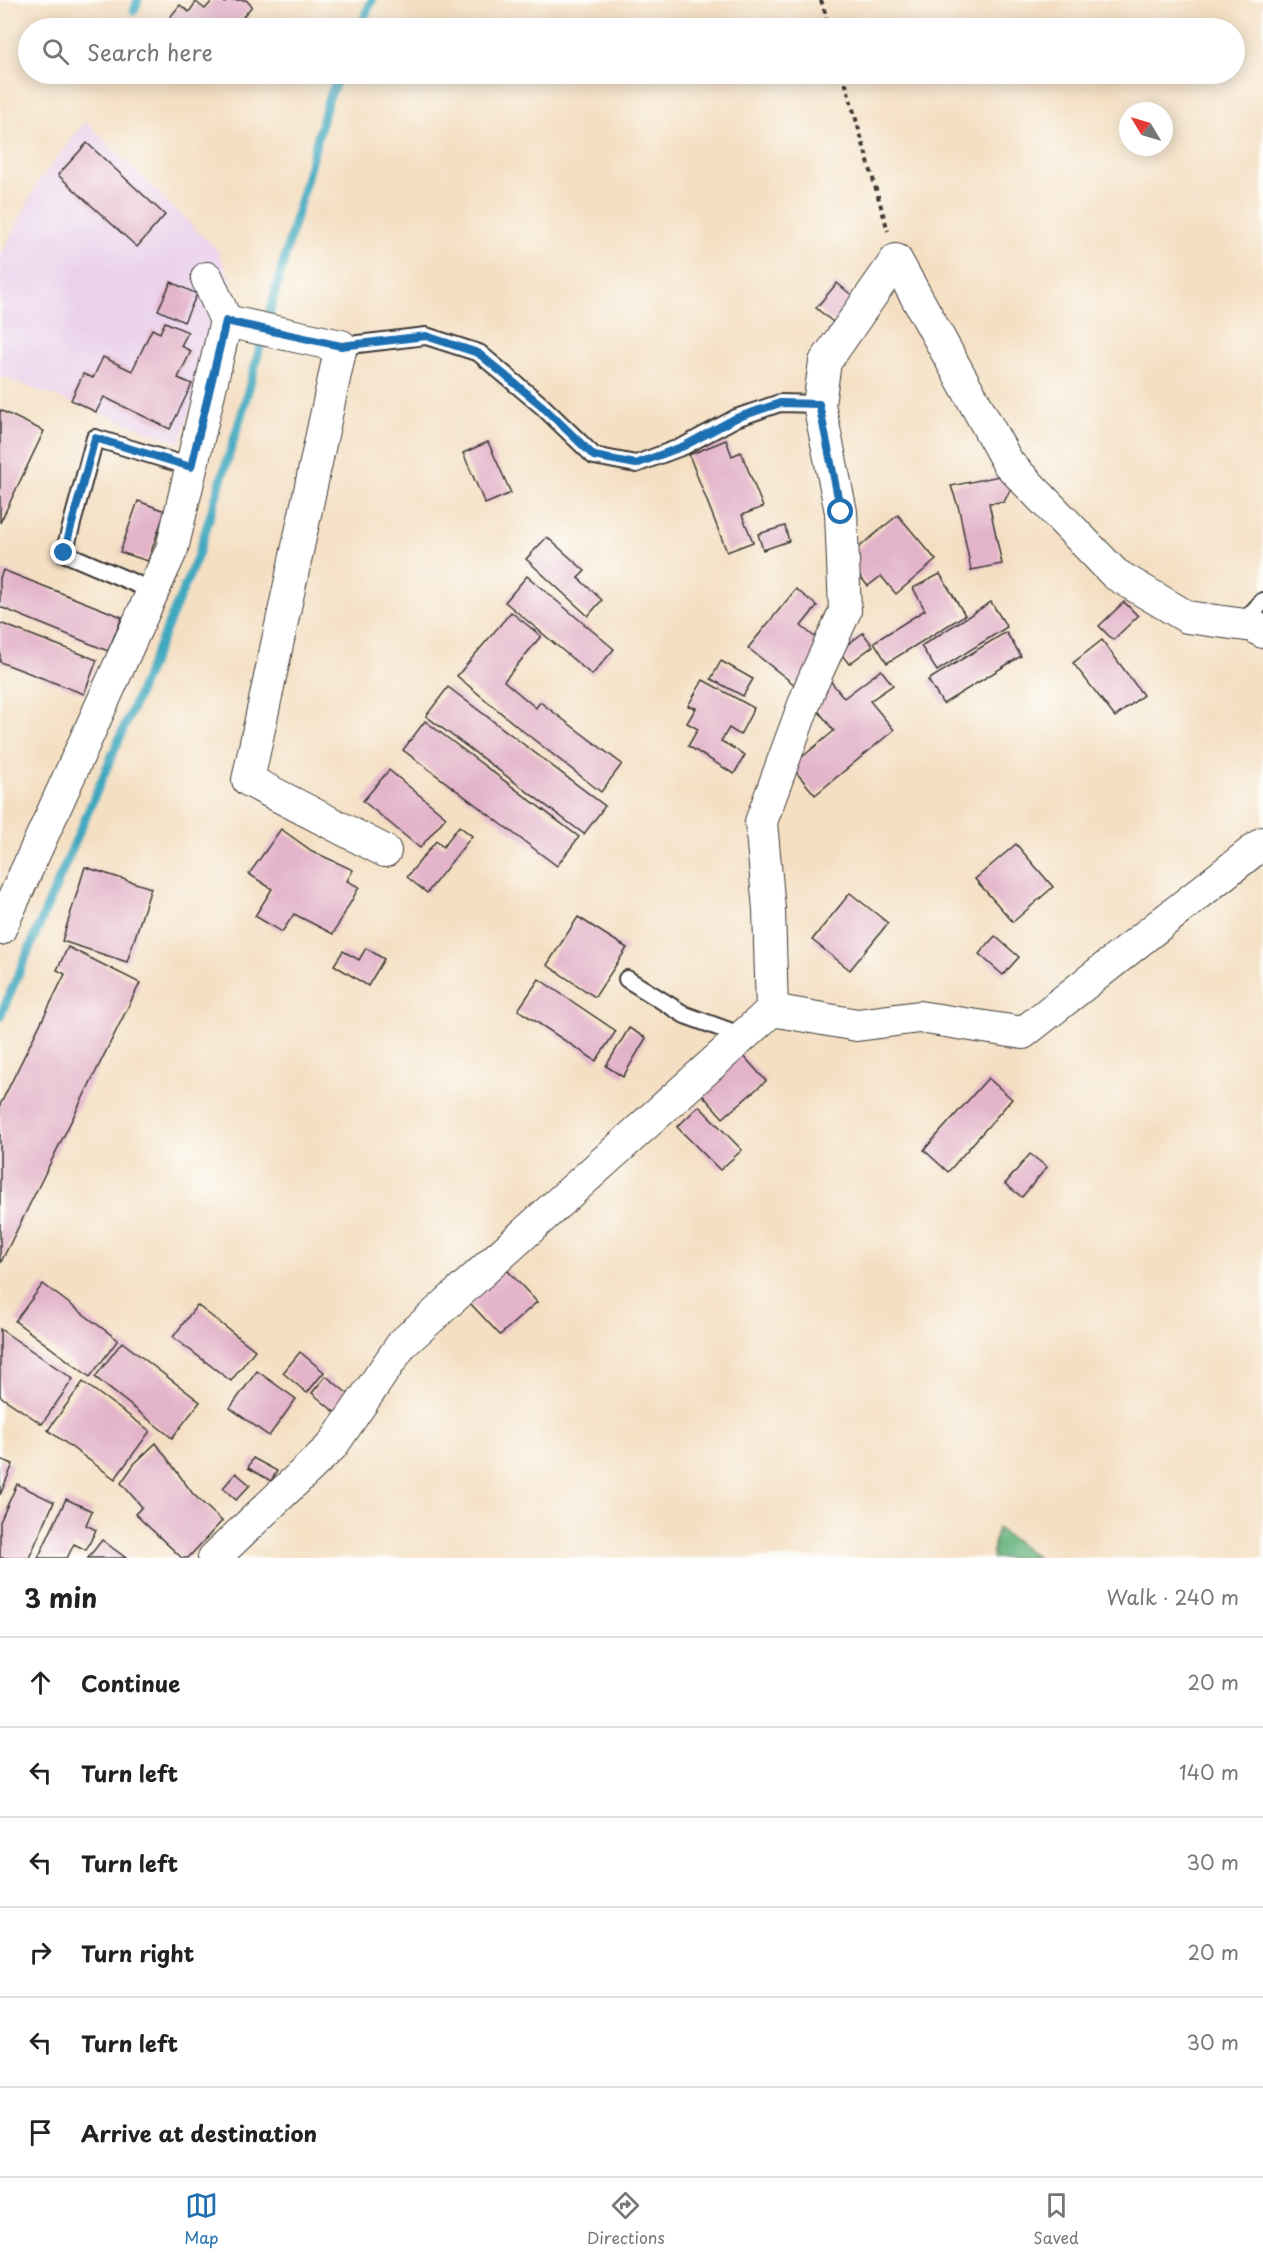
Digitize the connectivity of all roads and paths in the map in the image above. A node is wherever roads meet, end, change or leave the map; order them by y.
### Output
1 (822, 0) edge
2 (827, 18) edge
3 (846, 84) edge
4 (896, 260) junction
5 (207, 278) dead end
6 (252, 326) junction
7 (341, 346) junction
8 (819, 404) junction
9 (191, 467) junction
10 (153, 591) junction
11 (1263, 601) edge
12 (1252, 628) edge
13 (1263, 843) edge
14 (385, 851) dead end
15 (0, 929) edge
16 (627, 979) dead end
17 (772, 1010) junction
18 (743, 1036) junction
19 (213, 1558) edge

1 - 2 path
3 - 4 path
4 - 8 street
4 - 12 street
5 - 6 street
6 - 7 street
6 - 9 street
7 - 8 lane
7 - 14 street
8 - 17 street
9 - 10 street
9 - 10 lane
10 - 15 street
11 - 12 lane
13 - 17 street
16 - 18 lane
17 - 18 street
18 - 19 street

